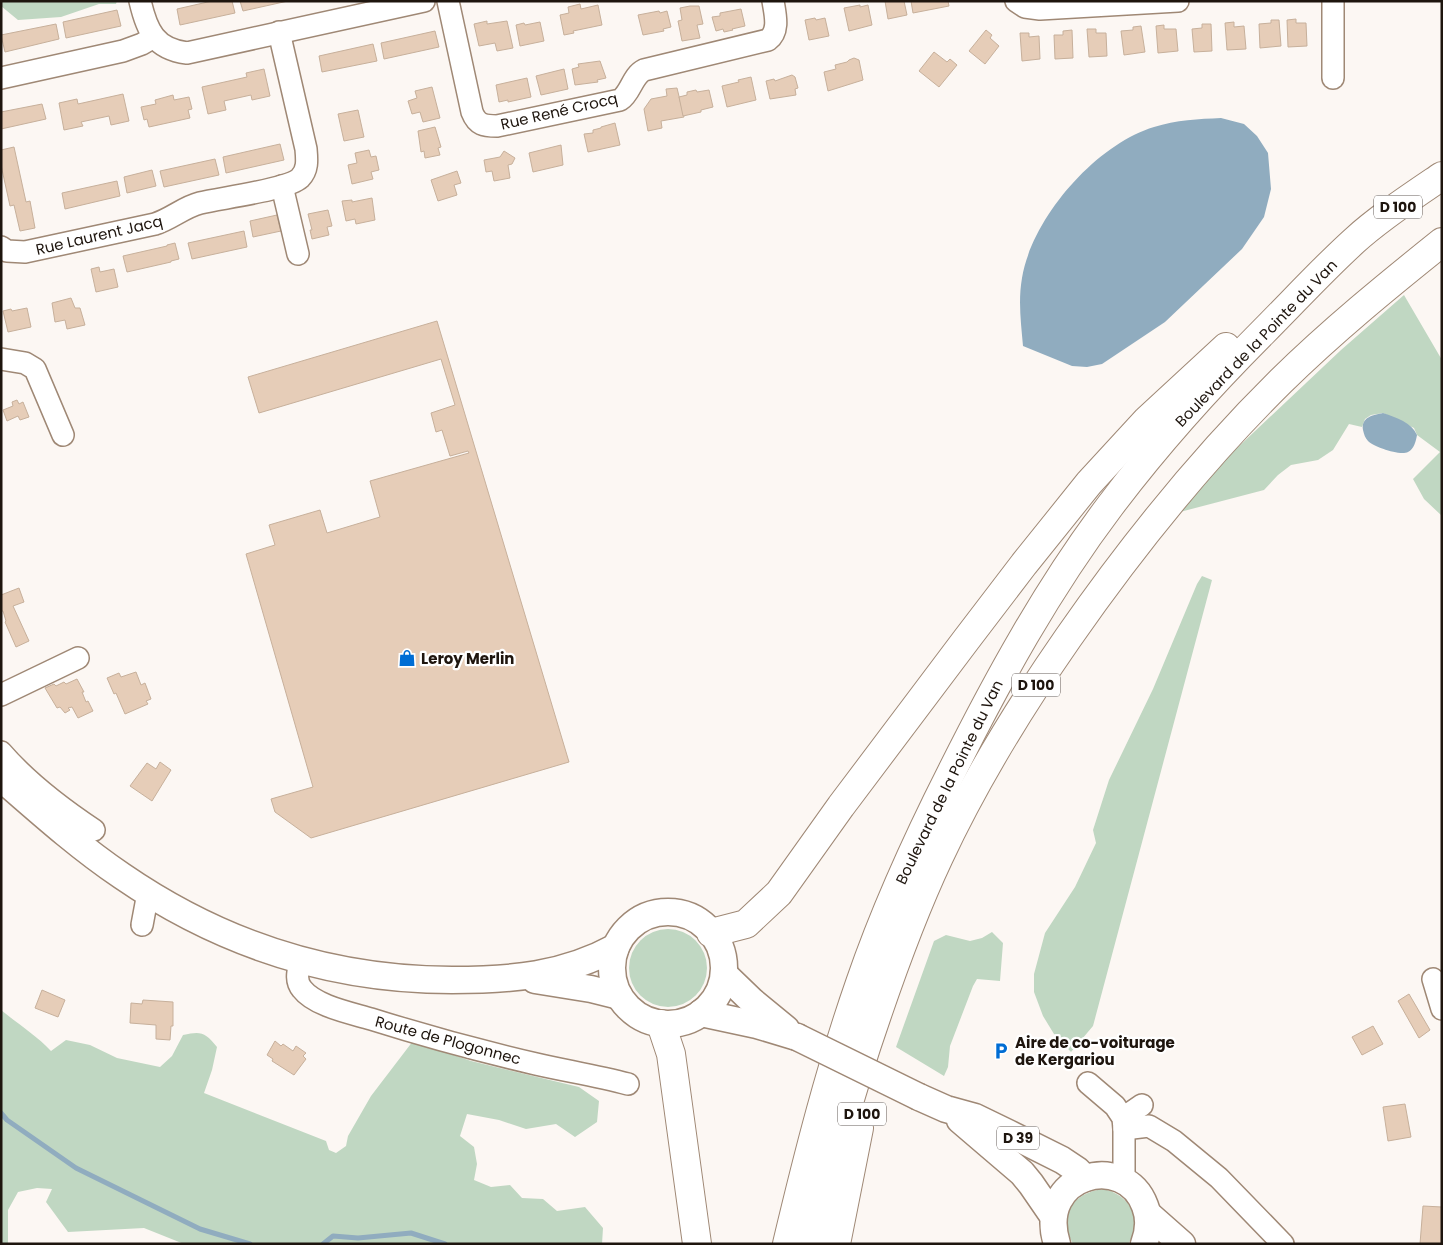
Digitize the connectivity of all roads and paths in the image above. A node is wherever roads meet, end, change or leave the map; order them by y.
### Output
1 (140, 1) edge
2 (424, 1) edge
3 (448, 1) edge
4 (773, 1) edge
5 (1016, 1) edge
6 (1178, 1) edge
7 (1333, 1) edge
8 (279, 32) junction
9 (154, 37) junction
10 (1, 78) edge
11 (1333, 78) dead end
12 (1442, 176) edge
13 (282, 186) junction
14 (1356, 239) junction
15 (1442, 242) edge
16 (1, 247) edge
17 (298, 254) dead end
18 (1, 359) edge
19 (64, 435) dead end
20 (78, 658) dead end
21 (1, 695) edge
22 (1, 752) edge
23 (1, 778) edge
24 (94, 830) dead end
25 (148, 893) junction
26 (142, 924) dead end
27 (711, 933) junction
28 (616, 947) junction
29 (300, 961) junction
30 (724, 974) junction
31 (522, 978) junction
32 (1433, 979) dead end
33 (888, 984) junction
34 (619, 996) junction
35 (1442, 1009) edge
36 (701, 1013) junction
37 (661, 1024) junction
38 (797, 1037) junction
39 (1088, 1083) dead end
40 (628, 1084) dead end
41 (1142, 1105) dead end
42 (946, 1108) junction
43 (1124, 1124) junction
44 (1104, 1178) junction
45 (1148, 1214) junction
46 (1053, 1216) junction
47 (697, 1244) edge
48 (787, 1244) edge
49 (815, 1244) edge
50 (836, 1244) edge
51 (1057, 1244) edge
52 (1144, 1244) edge
53 (1182, 1244) edge
54 (1284, 1244) edge

1 - 9 street
2 - 8 street
3 - 4 street, Rue René Crocq
5 - 6 street
7 - 11 street
8 - 9 street
8 - 13 street, Rue Laurent Jacq
9 - 10 street
12 - 14 highway, Boulevard de la Pointe du Van / D 100
13 - 16 street, Rue Laurent Jacq
13 - 17 street
14 - 27 highway
14 - 48 highway, Boulevard de la Pointe du Van / D 100
15 - 33 highway, Boulevard de la Pointe du Van / D 100
18 - 19 street
20 - 21 street
22 - 24 street
23 - 25 main road
25 - 26 street
25 - 29 main road
27 - 28 main road
27 - 30 main road
28 - 31 main road
28 - 34 main road
29 - 31 main road
29 - 40 street, Route de Plogonnec
30 - 36 main road
30 - 38 main road, D 39
31 - 34 main road
32 - 35 street
33 - 49 highway, Boulevard de la Pointe du Van / D 100
33 - 50 highway, D 100
34 - 37 main road
36 - 37 main road
36 - 38 main road, D 39
37 - 47 highway
38 - 42 main road, D 39, bridge
39 - 43 street
41 - 43 street
42 - 44 main road, D 39
42 - 46 main road, D 39
43 - 44 street
43 - 54 street
44 - 45 main road
44 - 46 main road
45 - 52 main road
45 - 53 main road
46 - 51 main road

